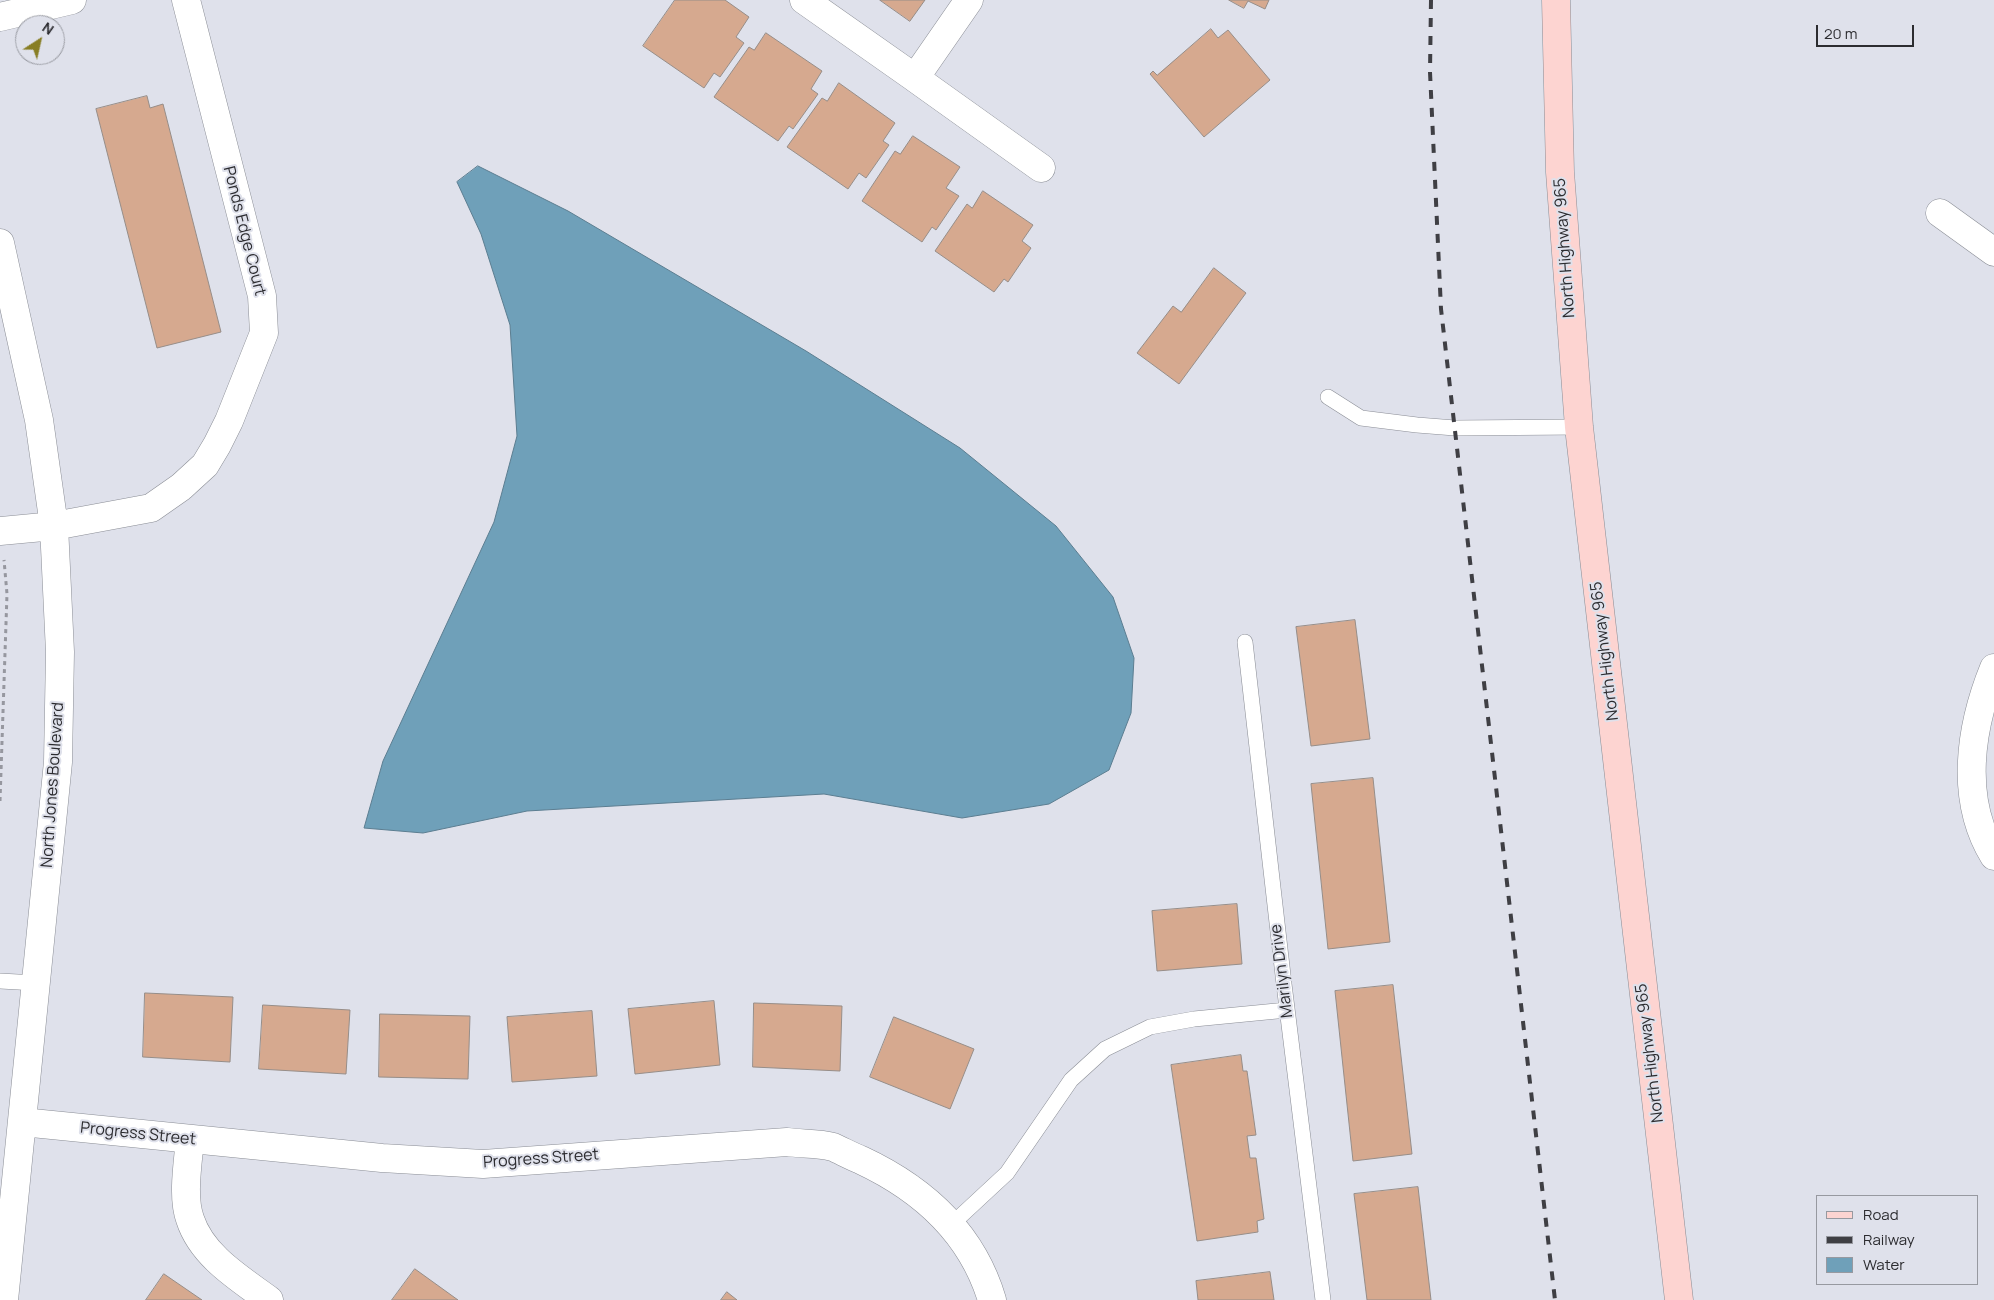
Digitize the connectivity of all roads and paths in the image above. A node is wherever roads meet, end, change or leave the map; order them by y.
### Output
1 (72, 0) edge
2 (186, 0) edge
3 (804, 0) edge
4 (969, 0) edge
5 (1556, 0) edge
6 (0, 17) edge
7 (915, 78) junction
8 (1041, 168) dead end
9 (1940, 213) dead end
10 (0, 243) edge
11 (1994, 252) edge
12 (1328, 398) dead end
13 (1579, 427) junction
14 (54, 526) junction
15 (1, 531) edge
16 (1245, 642) dead end
17 (1994, 668) edge
18 (0, 801) edge
19 (1994, 856) edge
20 (0, 980) edge
21 (36, 983) junction
22 (1287, 1010) junction
23 (22, 1122) junction
24 (190, 1139) junction
25 (951, 1225) junction
26 (4, 1300) edge
27 (269, 1300) edge
28 (992, 1300) edge
29 (1323, 1300) edge
30 (1679, 1300) edge

1 - 6 street
2 - 14 street, Ponds Edge Court
3 - 7 street
4 - 7 street
5 - 13 street, North Highway 965
7 - 8 street
9 - 11 street
10 - 14 street, North Jones Boulevard
12 - 13 lane
13 - 30 street, North Highway 965
14 - 15 street, Ponds Edge Court
14 - 21 street, North Jones Boulevard
15 - 18 path
16 - 22 lane, Marilyn Drive
17 - 19 street
20 - 21 lane
21 - 23 street, North Jones Boulevard
22 - 25 lane
22 - 29 lane, Marilyn Drive
23 - 24 street, Progress Street
23 - 26 street, North Jones Boulevard
24 - 25 street, Progress Street
24 - 27 street
25 - 28 street, Progress Street

